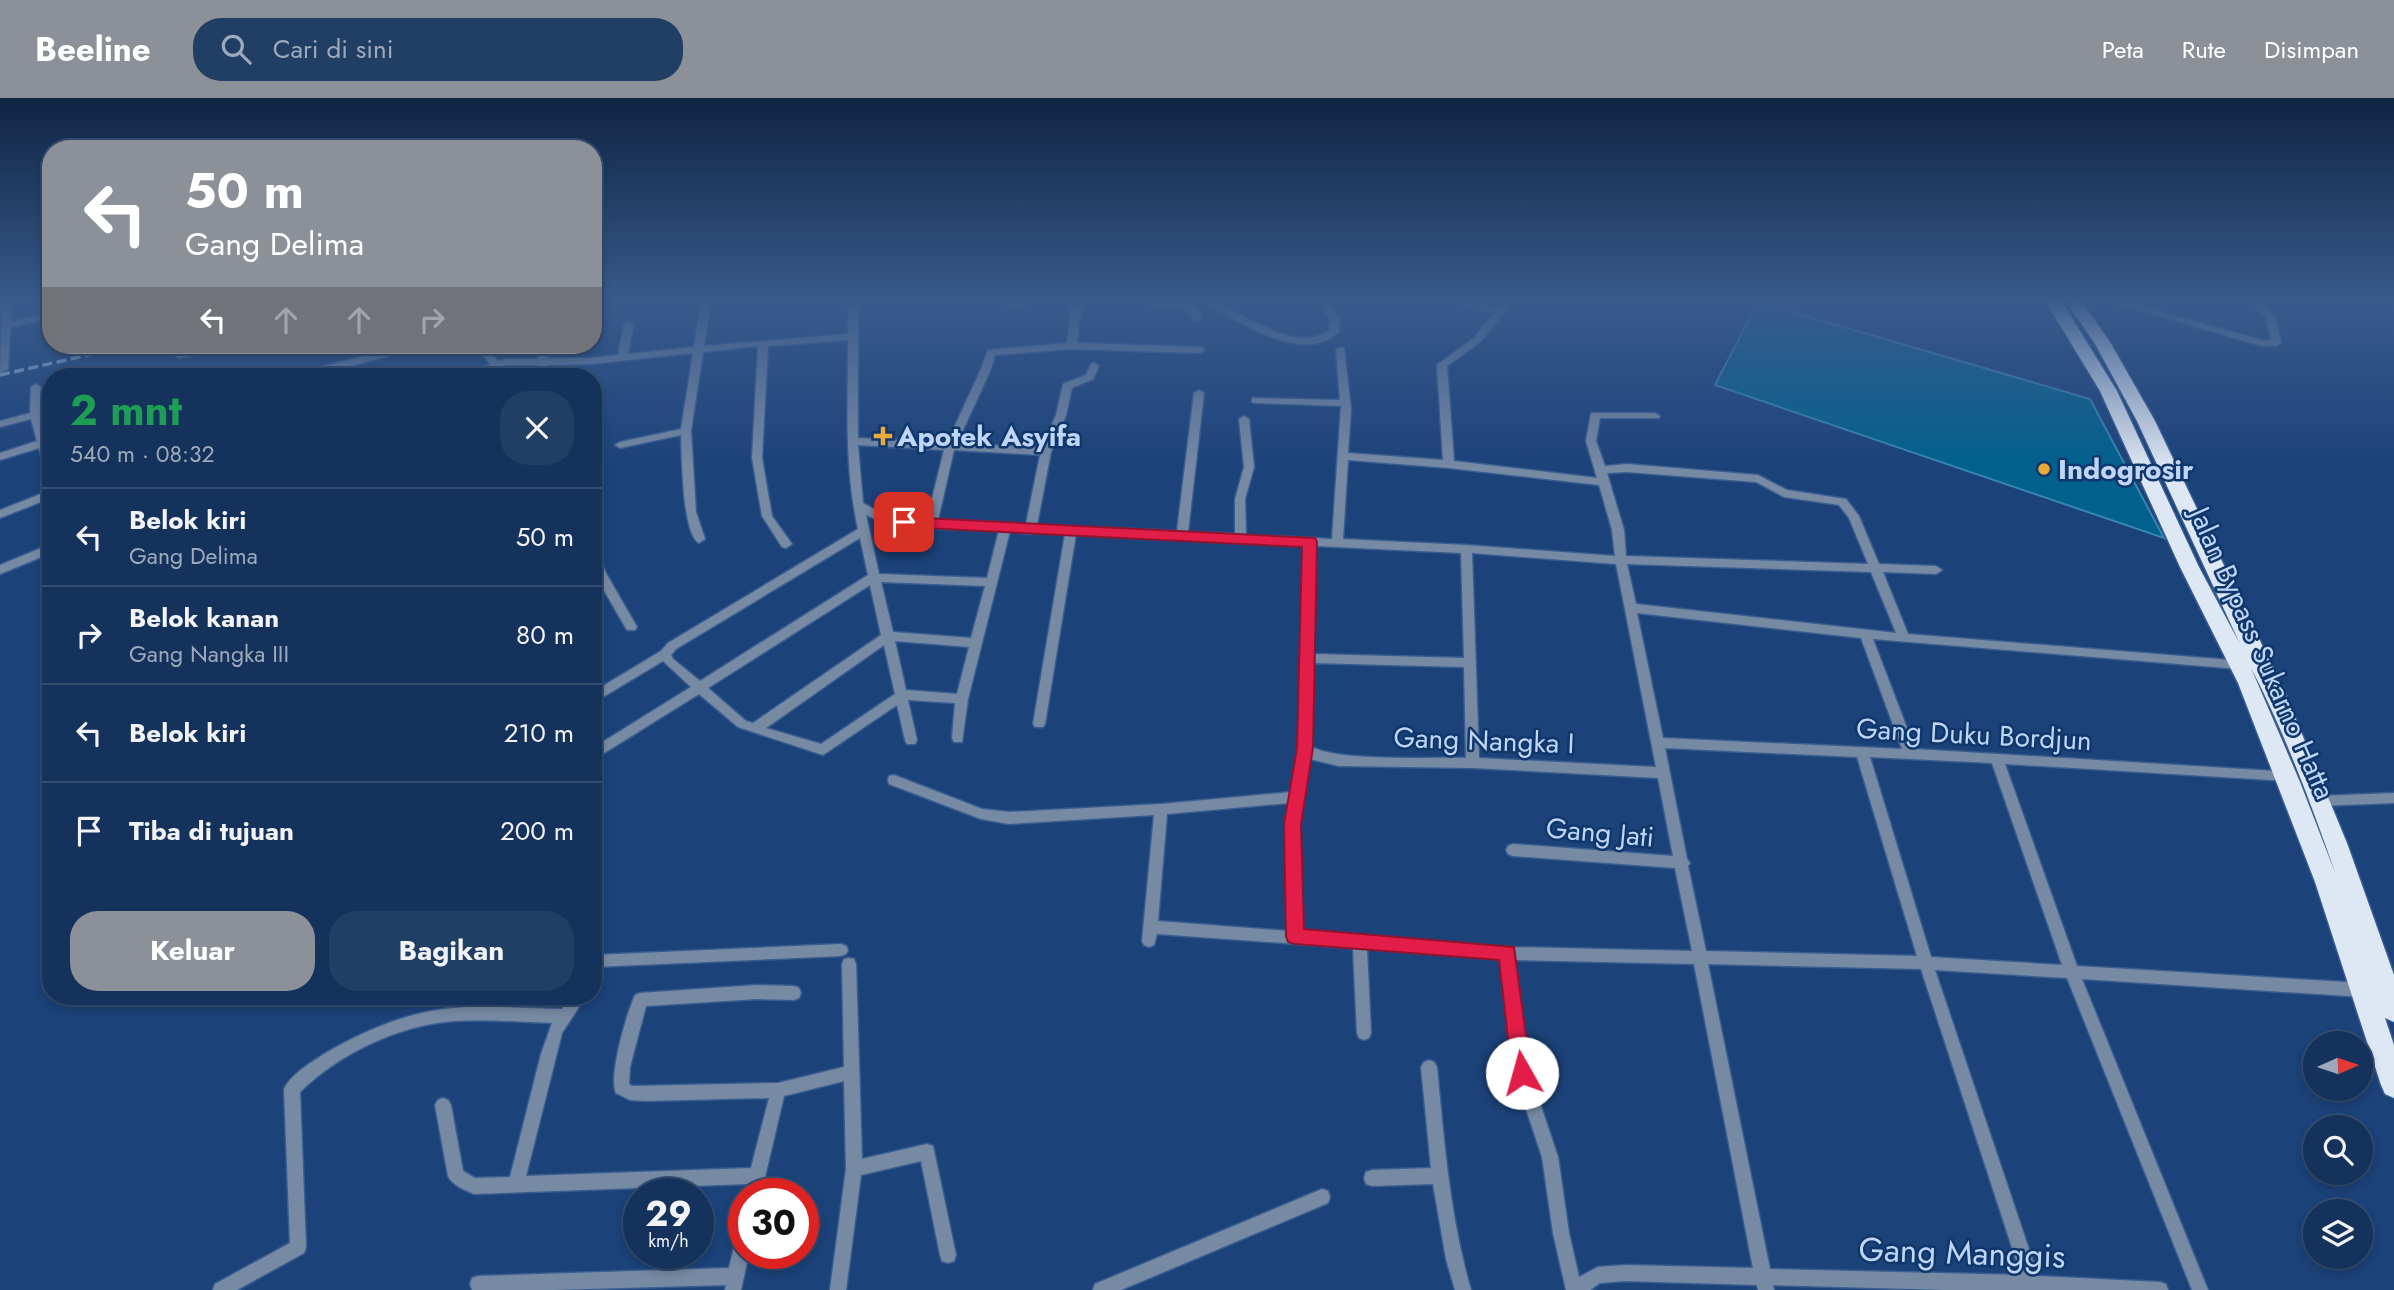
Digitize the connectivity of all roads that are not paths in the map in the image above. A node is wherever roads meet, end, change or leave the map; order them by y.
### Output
1 (371, 358) edge
2 (490, 358) edge
3 (543, 358) edge
4 (622, 358) joint
5 (625, 358) edge
6 (698, 358) edge
7 (762, 358) edge
8 (852, 358) edge
9 (989, 358) edge
10 (1342, 358) edge
11 (1452, 358) edge
12 (2090, 358) edge
13 (2110, 358) edge
14 (542, 362) junction
15 (347, 364) junction
16 (495, 364) junction
17 (1094, 366) dead end
18 (329, 368) edge
19 (346, 368) edge
20 (486, 368) edge
21 (541, 368) edge
22 (36, 387) dead end
23 (1199, 393) dead end
24 (1256, 400) dead end
25 (1345, 403) junction
26 (34, 415) junction
27 (1655, 416) dead end
28 (1244, 419) dead end
29 (0, 424) edge
30 (687, 431) junction
31 (853, 441) junction
32 (42, 443) joint
33 (620, 444) dead end
34 (950, 447) junction
35 (1046, 453) junction
36 (1342, 456) junction
37 (0, 457) edge
38 (1449, 464) junction
39 (1602, 476) junction
40 (42, 498) edge
41 (858, 503) junction
42 (0, 514) edge
43 (931, 524) junction
44 (2172, 527) junction
45 (1005, 529) junction
46 (2198, 529) junction
47 (864, 530) junction
48 (1030, 530) junction
49 (1072, 532) junction
50 (1182, 535) junction
51 (1241, 538) junction
52 (699, 539) dead end
53 (1310, 542) junction
54 (1337, 543) junction
55 (786, 544) dead end
56 (1465, 549) junction
57 (2182, 551) junction
58 (42, 552) edge
59 (2209, 554) junction
60 (1622, 560) junction
61 (1875, 566) junction
62 (0, 569) edge
63 (1936, 570) dead end
64 (602, 577) edge
65 (873, 578) junction
66 (991, 582) junction
67 (1632, 608) junction
68 (631, 627) dead end
69 (1865, 634) junction
70 (888, 636) junction
71 (1904, 638) junction
72 (974, 643) junction
73 (665, 654) junction
74 (1308, 658) junction
75 (1469, 663) junction
76 (2239, 664) junction
77 (699, 688) junction
78 (602, 692) edge
79 (903, 695) junction
80 (962, 699) junction
81 (1039, 724) dead end
82 (754, 729) junction
83 (958, 738) dead end
84 (911, 740) dead end
85 (1658, 743) junction
86 (1305, 748) junction
87 (602, 749) edge
88 (1862, 752) junction
89 (1910, 754) junction
90 (1997, 758) junction
91 (1474, 763) junction
92 (1664, 773) junction
93 (2288, 776) junction
94 (894, 780) dead end
95 (1296, 797) junction
96 (2394, 798) edge
97 (2318, 801) junction
98 (1161, 809) junction
99 (1513, 850) dead end
100 (1683, 863) junction
101 (1295, 936) junction
102 (1360, 941) junction
103 (1507, 953) junction
104 (1702, 959) junction
105 (602, 960) edge
106 (1926, 963) junction
107 (2072, 972) junction
108 (2381, 989) edge
109 (794, 993) dead end
110 (572, 1005) edge
111 (2394, 1010) edge
112 (564, 1016) junction
113 (1364, 1033) dead end
114 (1429, 1067) dead end
115 (843, 1074) dead end
116 (2394, 1085) edge
117 (778, 1090) junction
118 (443, 1105) dead end
119 (855, 1169) junction
120 (1440, 1176) junction
121 (756, 1177) joint
122 (1372, 1178) dead end
123 (516, 1183) junction
124 (1322, 1197) dead end
125 (948, 1255) dead end
126 (735, 1283) edge
127 (1765, 1283) edge
128 (478, 1284) dead end
129 (2032, 1284) junction
130 (1108, 1288) edge
131 (221, 1290) edge
132 (838, 1290) edge
133 (1463, 1290) edge
134 (1575, 1290) edge
135 (2160, 1290) edge
136 (2200, 1290) edge

1 - 15 street
2 - 16 street
3 - 14 street
4 - 5 street
4 - 14 street
6 - 30 street
7 - 55 street
8 - 31 street
9 - 34 street
10 - 25 street
11 - 38 street
12 - 44 highway, Jalan Bypass Sukarno Hatta
13 - 46 highway, Jalan Bypass Sukarno Hatta
14 - 16 street
14 - 21 street
15 - 18 street
15 - 19 street
16 - 20 street
17 - 35 street
22 - 26 street
23 - 50 street
24 - 25 street
25 - 36 street
26 - 29 street
26 - 32 street
27 - 39 street
28 - 51 street
30 - 33 street
30 - 52 street
31 - 34 street
31 - 41 street
32 - 37 street
34 - 35 street
34 - 43 street
35 - 48 street
36 - 38 street
36 - 54 street
38 - 39 street
39 - 60 street
39 - 61 street
40 - 42 street
41 - 43 street
41 - 47 street
43 - 45 street
44 - 46 highway
44 - 57 highway, Jalan Bypass Sukarno Hatta
45 - 48 street
45 - 66 street
46 - 59 highway, Jalan Bypass Sukarno Hatta
47 - 65 street
47 - 73 street
48 - 49 street
49 - 50 street
49 - 81 street
50 - 51 street
51 - 53 street
53 - 54 street
53 - 74 street
54 - 56 street
56 - 60 street
56 - 75 street
57 - 59 highway
57 - 76 highway, Jalan Bypass Sukarno Hatta
58 - 62 street
59 - 97 highway, Jalan Bypass Sukarno Hatta
60 - 61 street
60 - 67 street
61 - 63 street
61 - 71 street
64 - 68 street
65 - 66 street
65 - 70 street
65 - 77 street
66 - 72 street
67 - 69 street
67 - 85 street
69 - 71 street
69 - 89 street
70 - 72 street
70 - 79 street
70 - 82 street
71 - 76 street
72 - 80 street
73 - 77 street
73 - 78 street
74 - 75 street
74 - 86 street
75 - 91 street
76 - 93 highway, Jalan Bypass Sukarno Hatta
77 - 82 street
77 - 87 street
79 - 80 street
79 - 82 street
79 - 84 street
80 - 83 street
85 - 88 street, Gang Duku Bordjun
85 - 92 street
86 - 91 street, Gang Nangka I
86 - 95 street
88 - 89 street, Gang Duku Bordjun
88 - 106 street
89 - 90 street, Gang Duku Bordjun
90 - 93 street, Gang Duku Bordjun
90 - 107 street
91 - 92 street, Gang Nangka I
92 - 100 street
93 - 108 highway, Jalan Bypass Sukarno Hatta
94 - 98 street
95 - 98 street
95 - 101 street
96 - 97 street
97 - 108 highway, Jalan Bypass Sukarno Hatta
98 - 101 street
99 - 100 street, Gang Jati
100 - 104 street
101 - 102 street
102 - 103 street
102 - 113 street
103 - 104 street
103 - 134 street
104 - 106 street
104 - 127 street
105 - 119 street
106 - 107 street
106 - 129 street
107 - 108 street
107 - 136 street
108 - 111 highway, Jalan Bypass Sukarno Hatta
108 - 116 highway, Jalan Bypass Sukarno Hatta
109 - 117 street
110 - 112 street
112 - 123 street
112 - 131 street
114 - 120 street
115 - 117 street
117 - 121 street
118 - 123 street
119 - 125 street
119 - 132 street
120 - 122 street
120 - 133 street
121 - 123 street
124 - 130 street
126 - 128 street
127 - 129 street, Gang Manggis
127 - 134 street, Gang Manggis
129 - 135 street, Gang Manggis

